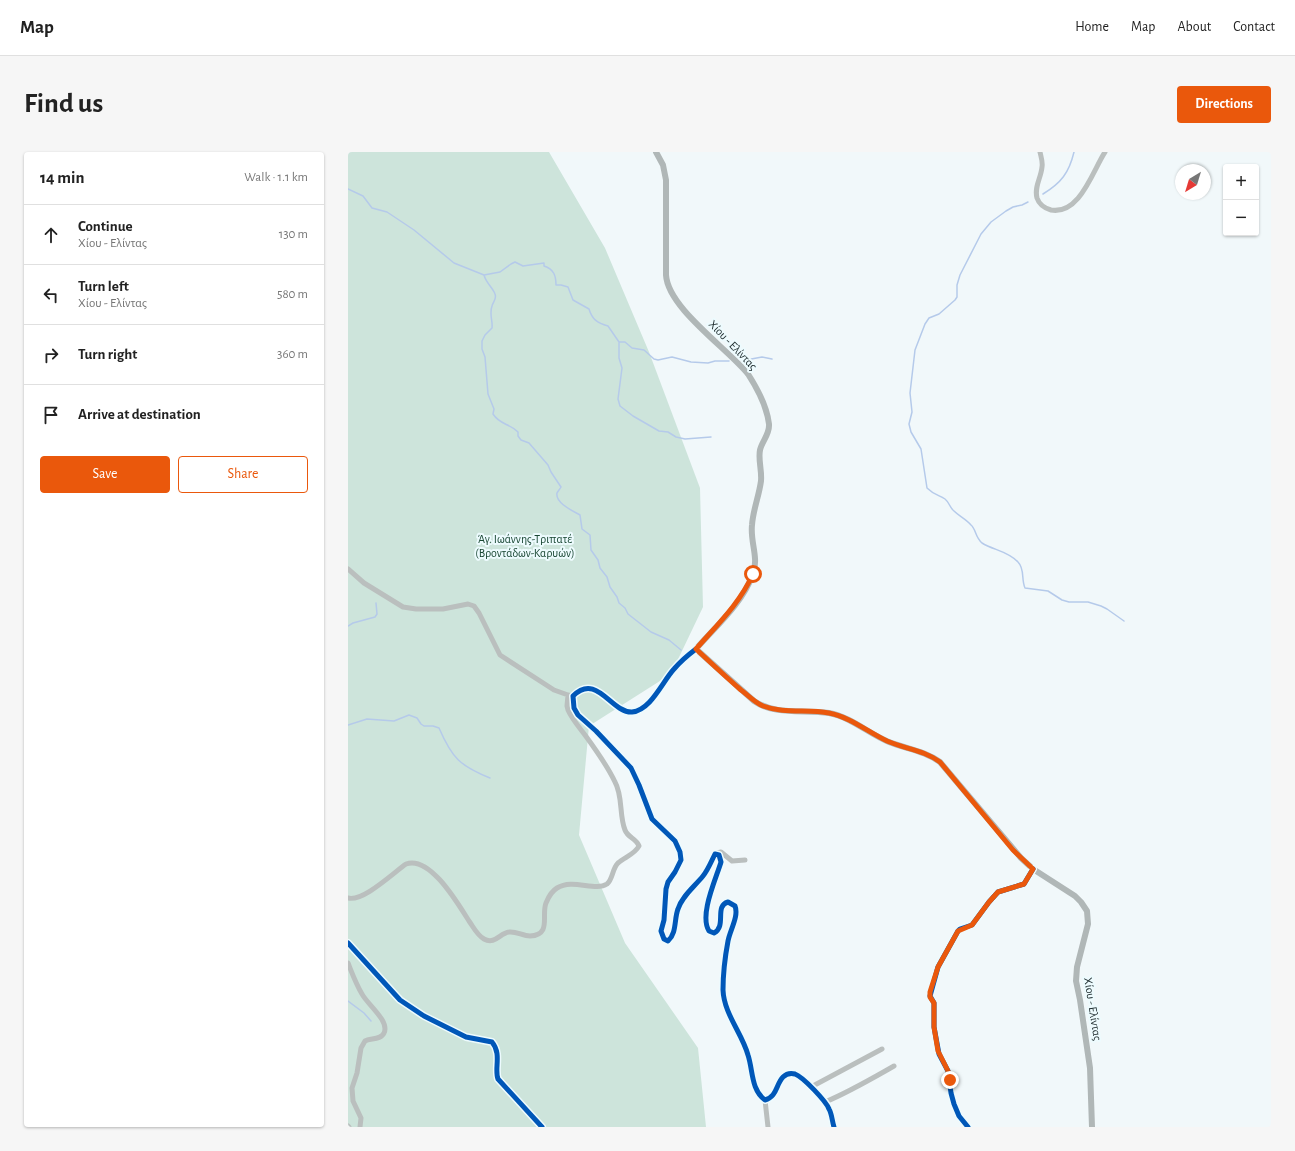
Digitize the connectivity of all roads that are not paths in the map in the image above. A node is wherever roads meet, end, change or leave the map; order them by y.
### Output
1 (656, 152) edge
2 (1040, 152) edge
3 (1105, 152) edge
4 (348, 569) edge
5 (696, 649) junction
6 (571, 696) junction
7 (716, 854) junction
8 (745, 860) dead end
9 (1033, 869) junction
10 (348, 898) edge
11 (348, 943) edge
12 (348, 963) edge
13 (882, 1049) dead end
14 (894, 1066) dead end
15 (811, 1088) junction
16 (765, 1100) junction
17 (825, 1102) junction
18 (360, 1127) edge
19 (542, 1127) edge
20 (768, 1127) edge
21 (834, 1127) edge
22 (968, 1127) edge
23 (1092, 1127) edge

1 - 5 main road, Χίου - Ελίντας
2 - 3 street
4 - 6 street
5 - 6 street
5 - 9 main road, Χίου - Ελίντας
6 - 7 street
6 - 10 street
7 - 8 street
7 - 16 street
9 - 22 street
9 - 23 main road, Χίου - Ελίντας
11 - 19 street
12 - 18 street
13 - 15 street
14 - 17 street
15 - 16 street
15 - 17 street
16 - 20 street
17 - 21 street

